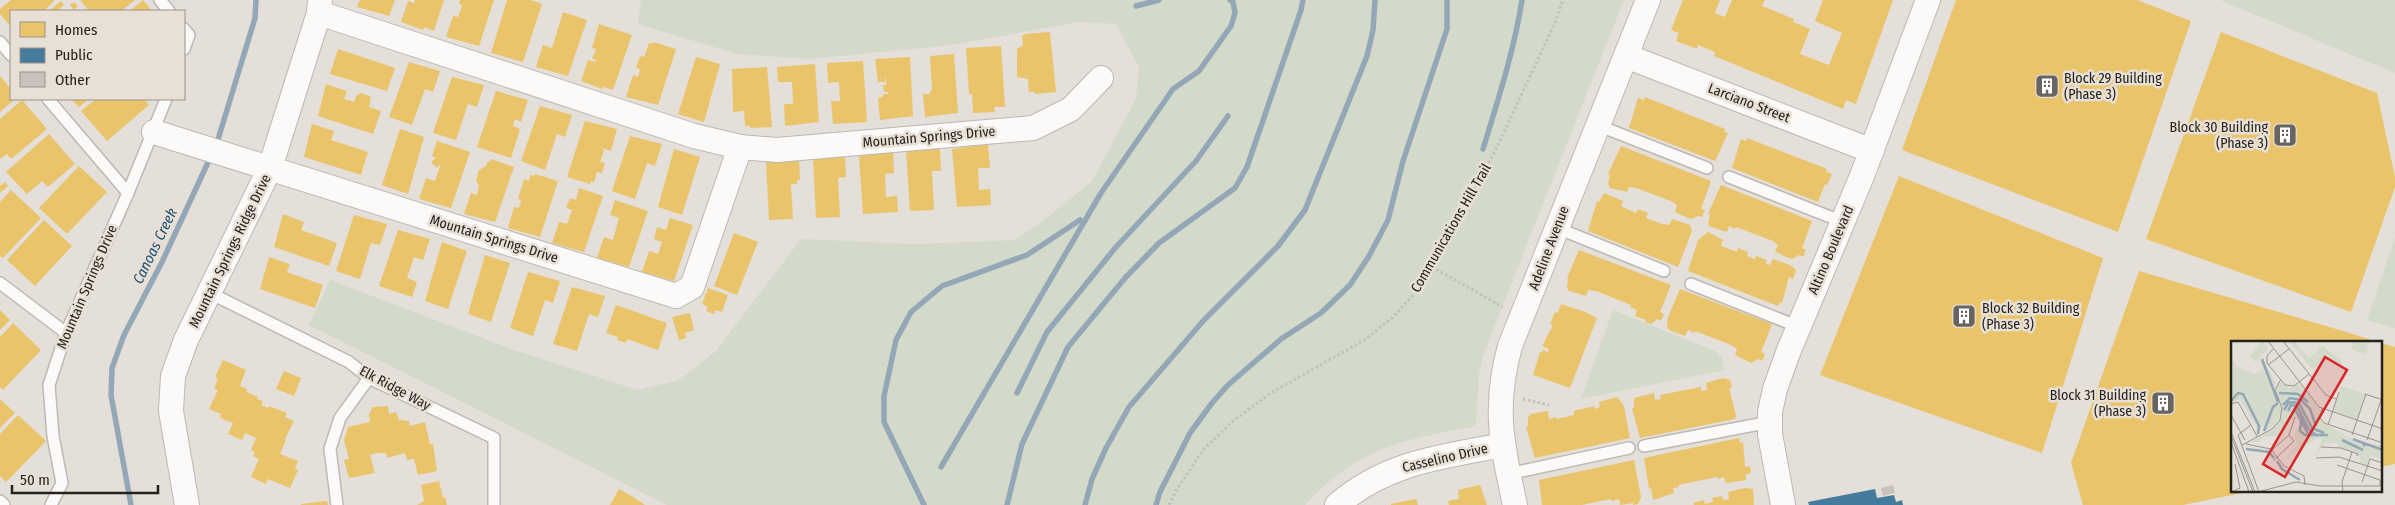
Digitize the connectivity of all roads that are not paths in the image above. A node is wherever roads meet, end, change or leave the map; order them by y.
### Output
1 (160, 0) edge
2 (1648, 0) edge
3 (1928, 0) edge
4 (320, 6) edge
5 (168, 10) edge
6 (185, 30) edge
7 (0, 42) edge
8 (185, 46) edge
9 (10, 54) edge
10 (1626, 56) junction
11 (1101, 78) dead end
12 (49, 100) edge
13 (166, 100) edge
14 (1597, 125) junction
15 (154, 132) junction
16 (740, 148) junction
17 (1872, 151) junction
18 (270, 168) junction
19 (1707, 168) dead end
20 (1729, 177) dead end
21 (128, 193) junction
22 (1843, 222) junction
23 (1557, 228) junction
24 (1664, 271) dead end
25 (0, 284) edge
26 (1691, 284) dead end
27 (210, 293) junction
28 (1799, 326) junction
29 (66, 333) junction
30 (369, 378) junction
31 (1770, 422) junction
32 (1503, 445) junction
33 (1644, 446) dead end
34 (1629, 448) dead end
35 (1508, 474) junction
36 (0, 501) edge
37 (4, 505) edge
38 (51, 505) edge
39 (187, 505) edge
40 (337, 505) edge
41 (494, 505) edge
42 (1338, 505) edge
43 (1515, 505) edge
44 (1783, 505) edge

1 - 5 lane
2 - 10 street, Adeline Avenue
3 - 17 street, Altino Boulevard
4 - 16 street, Mountain Springs Drive
4 - 18 street, Mountain Springs Ridge Drive
6 - 8 lane
7 - 9 lane
10 - 14 street, Adeline Avenue
10 - 17 street, Larciano Street
11 - 16 street, Mountain Springs Drive
12 - 21 lane
13 - 15 lane, Mountain Springs Drive
14 - 19 lane
14 - 23 street, Adeline Avenue
15 - 18 street, Mountain Springs Drive
15 - 21 lane, Mountain Springs Drive
16 - 18 street, Mountain Springs Drive
17 - 22 street, Altino Boulevard
18 - 27 street, Mountain Springs Ridge Drive
20 - 22 lane
21 - 29 lane, Mountain Springs Drive
22 - 28 street, Altino Boulevard
23 - 24 lane
23 - 32 street, Adeline Avenue
25 - 29 lane
26 - 28 lane
27 - 30 lane, Elk Ridge Way
27 - 39 street, Mountain Springs Ridge Drive
28 - 31 street, Altino Boulevard
29 - 38 lane, Mountain Springs Drive
30 - 40 lane
30 - 41 lane, Elk Ridge Way
31 - 33 lane
31 - 44 street, Altino Boulevard
32 - 35 street, Adeline Avenue
32 - 42 street, Casselino Drive
34 - 35 lane
35 - 43 street, Adeline Avenue
36 - 37 lane

